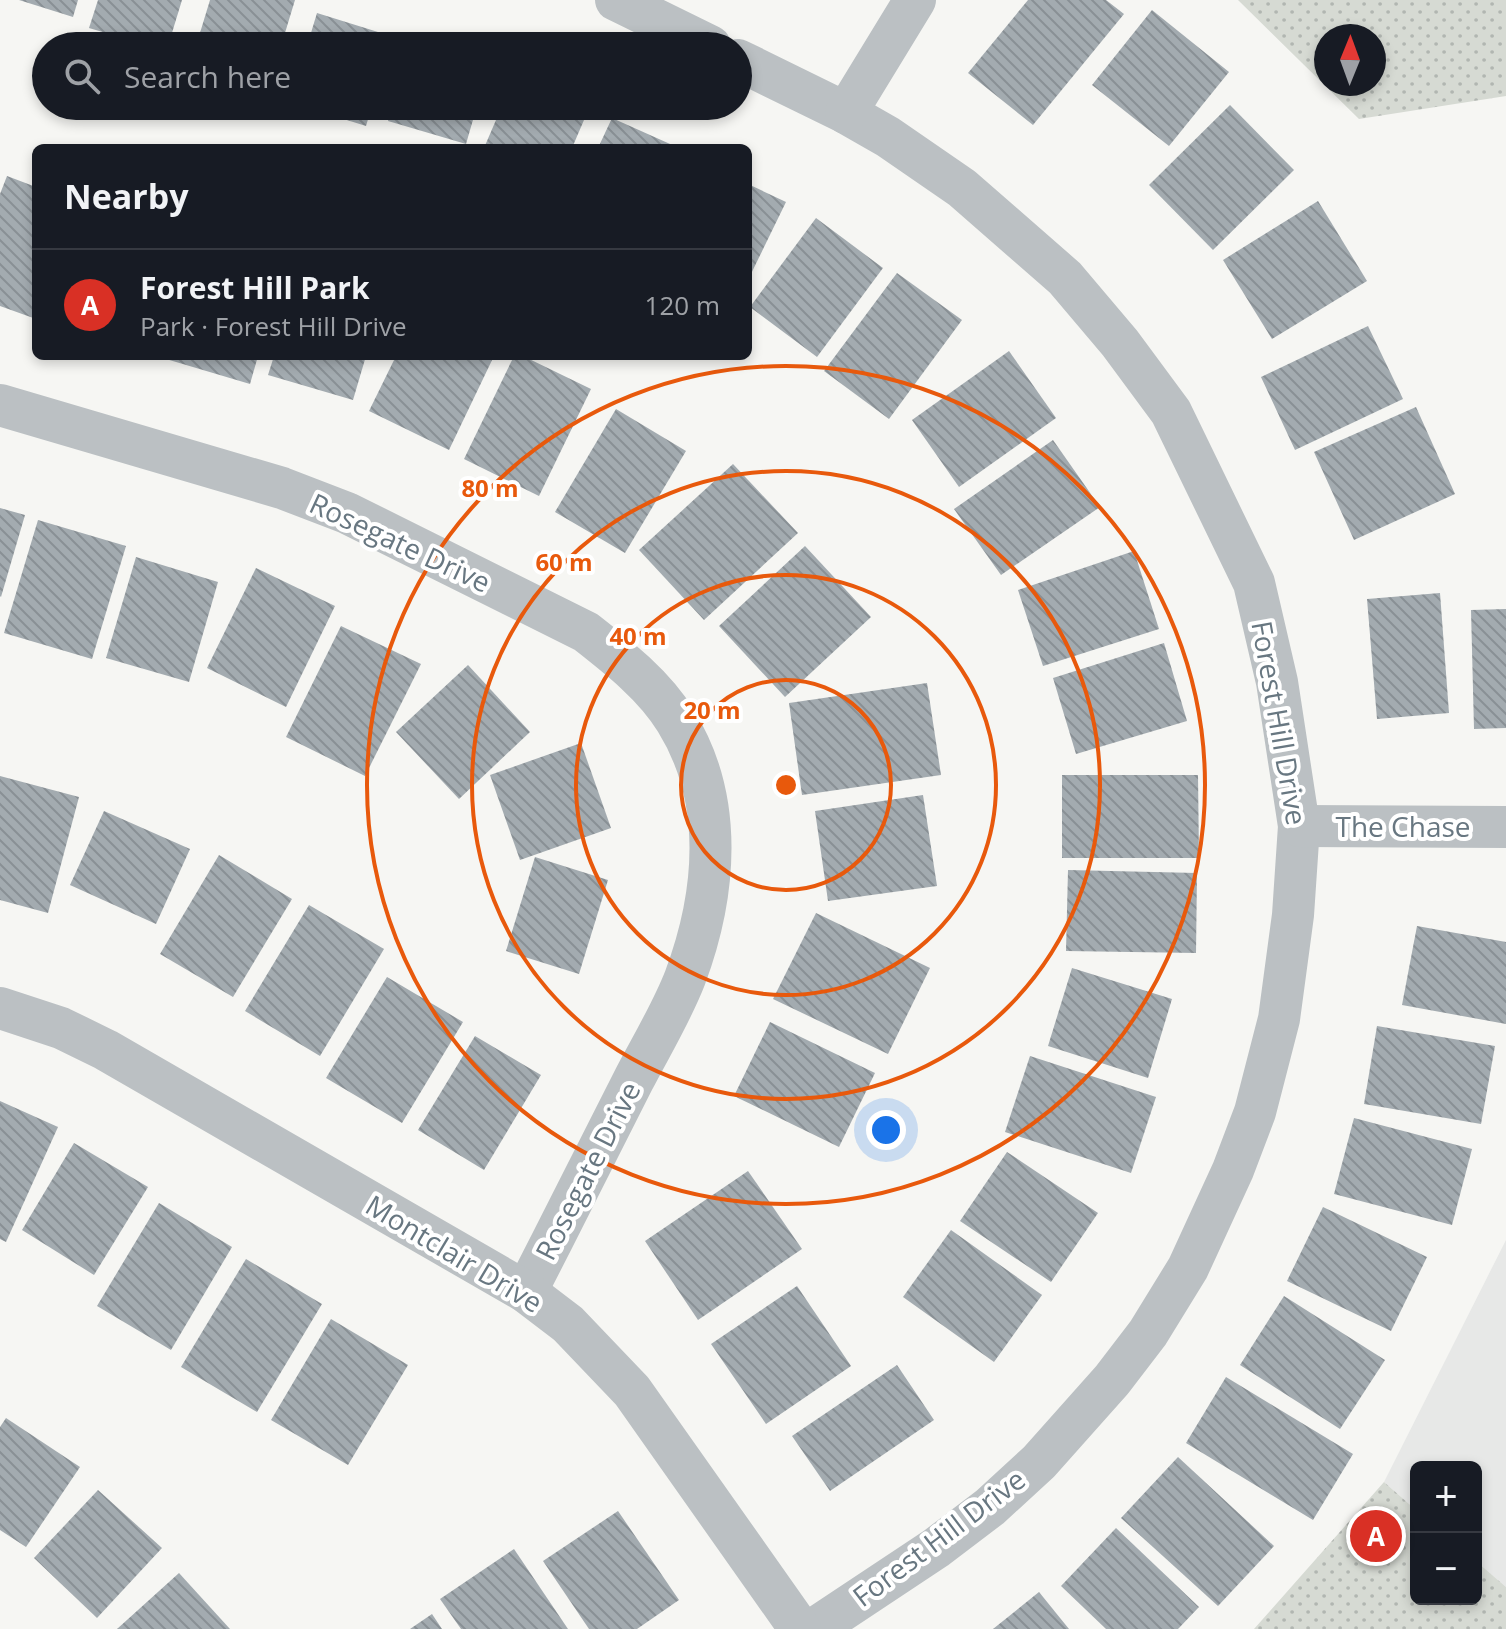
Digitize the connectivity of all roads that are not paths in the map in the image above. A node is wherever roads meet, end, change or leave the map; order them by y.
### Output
1 (616, 0) edge
2 (915, 0) edge
3 (681, 32) edge
4 (752, 67) edge
5 (846, 113) junction
6 (0, 405) edge
7 (1299, 826) junction
8 (1506, 827) edge
9 (0, 1008) edge
10 (526, 1292) junction
11 (800, 1629) edge
12 (814, 1629) edge

1 - 3 street
2 - 5 street
4 - 5 street, Forest Hill Drive
5 - 7 street, Forest Hill Drive
6 - 10 street, Rosegate Drive
7 - 8 street, The Chase
7 - 12 street, Forest Hill Drive
9 - 10 street, Montclair Drive
10 - 11 street, Montclair Drive

